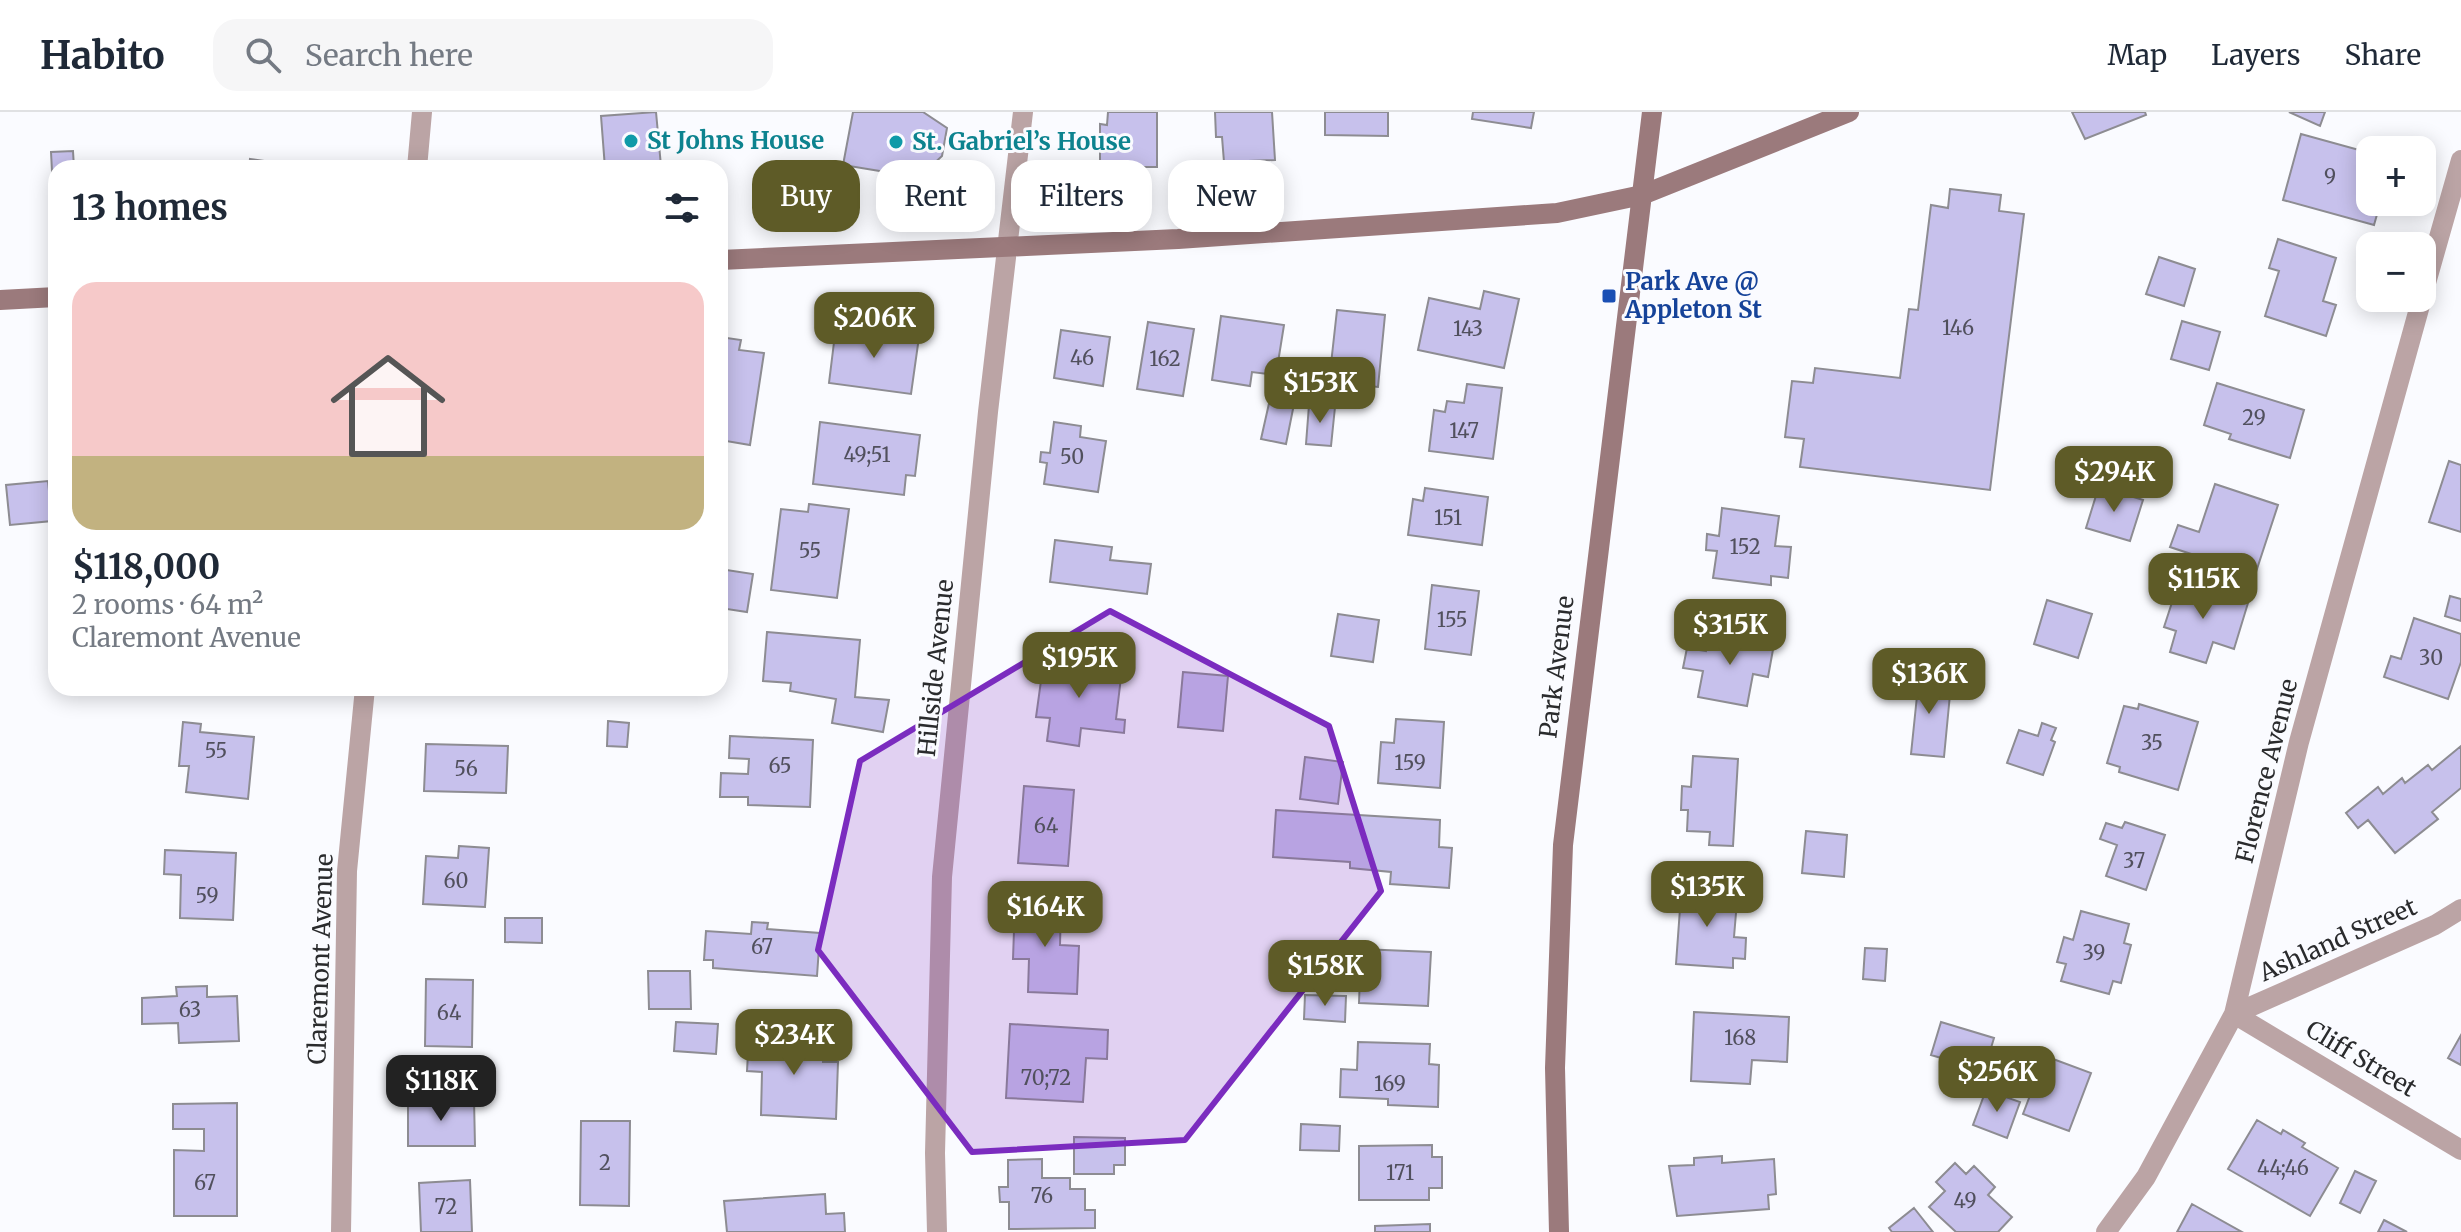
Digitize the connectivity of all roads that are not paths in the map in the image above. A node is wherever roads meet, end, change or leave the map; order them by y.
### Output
1 (422, 112) edge
2 (1023, 112) edge
3 (1652, 112) edge
4 (1849, 112) edge
5 (418, 160) edge
6 (2461, 160) edge
7 (1642, 195) junction
8 (1007, 245) junction
9 (2436, 248) edge
10 (728, 260) edge
11 (48, 297) edge
12 (0, 300) edge
13 (2418, 312) edge
14 (364, 696) edge
15 (2461, 909) edge
16 (2234, 1014) junction
17 (2461, 1150) edge
18 (341, 1232) edge
19 (937, 1232) edge
20 (1559, 1232) edge
21 (2106, 1232) edge

1 - 5 street
2 - 8 street, Hillside Avenue
3 - 7 street, Park Avenue
4 - 7 street
6 - 9 street, Florence Avenue
7 - 8 street
7 - 20 street, Park Avenue
8 - 10 street
8 - 19 street, Hillside Avenue
11 - 12 street
13 - 16 street, Florence Avenue
14 - 18 street, Claremont Avenue
15 - 16 street, Ashland Street
16 - 17 street, Cliff Street
16 - 21 street, Florence Avenue

